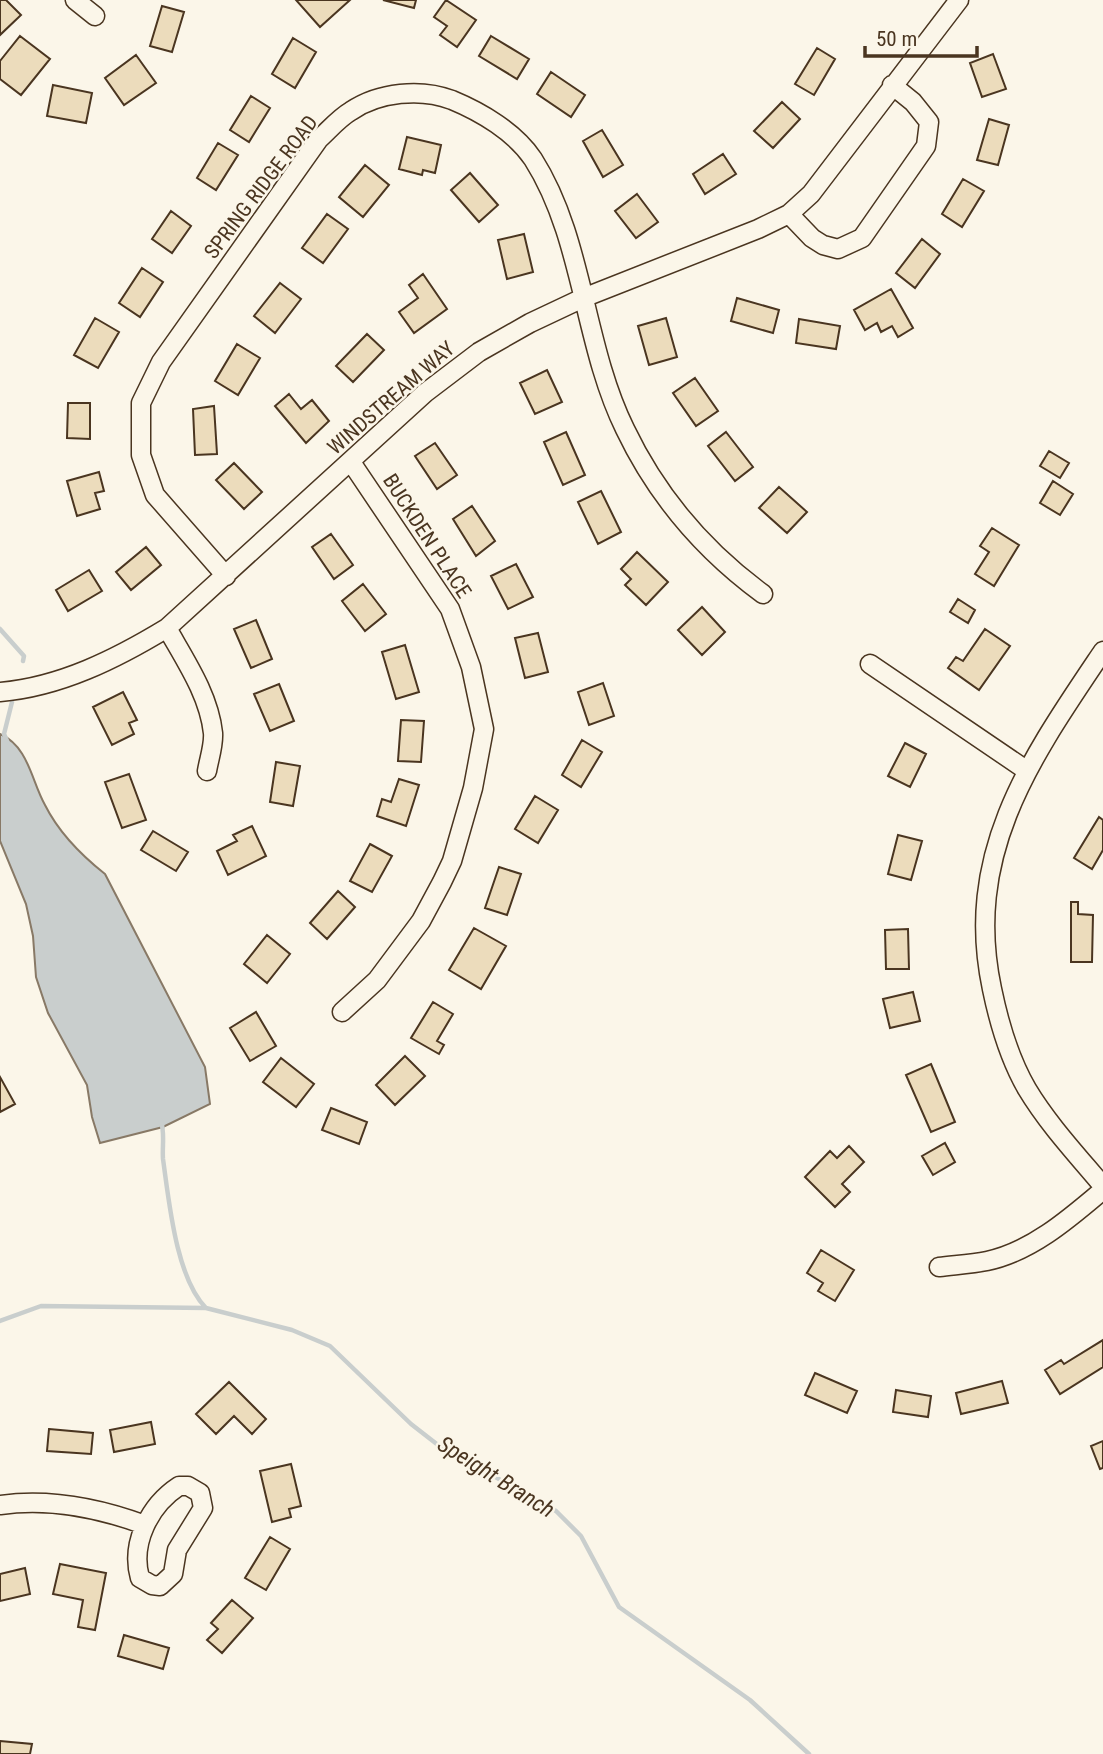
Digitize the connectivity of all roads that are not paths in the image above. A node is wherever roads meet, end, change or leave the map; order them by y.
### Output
1 (75, 0) edge
2 (958, 0) edge
3 (95, 16) dead end
4 (892, 85) junction
5 (789, 214) junction
6 (583, 298) junction
7 (351, 462) junction
8 (226, 576) junction
9 (763, 594) dead end
10 (167, 628) junction
11 (1103, 651) edge
12 (870, 664) dead end
13 (0, 692) edge
14 (1026, 770) junction
15 (207, 771) dead end
16 (342, 1012) dead end
17 (1103, 1188) edge
18 (939, 1267) dead end
19 (0, 1505) edge
20 (145, 1525) junction

1 - 3 street
2 - 4 street, WINDSTREAM WAY
4 - 5 street, WINDSTREAM WAY
4 - 5 street
5 - 6 street, WINDSTREAM WAY
6 - 7 street, WINDSTREAM WAY
6 - 8 street, SPRING RIDGE ROAD
6 - 9 street, SPRING RIDGE ROAD
7 - 8 street, WINDSTREAM WAY
7 - 16 street, BUCKDEN PLACE
8 - 10 street, WINDSTREAM WAY
10 - 13 street, WINDSTREAM WAY
10 - 15 street
11 - 14 street
12 - 14 street
14 - 17 street
17 - 18 street
19 - 20 street
20 - 20 street

